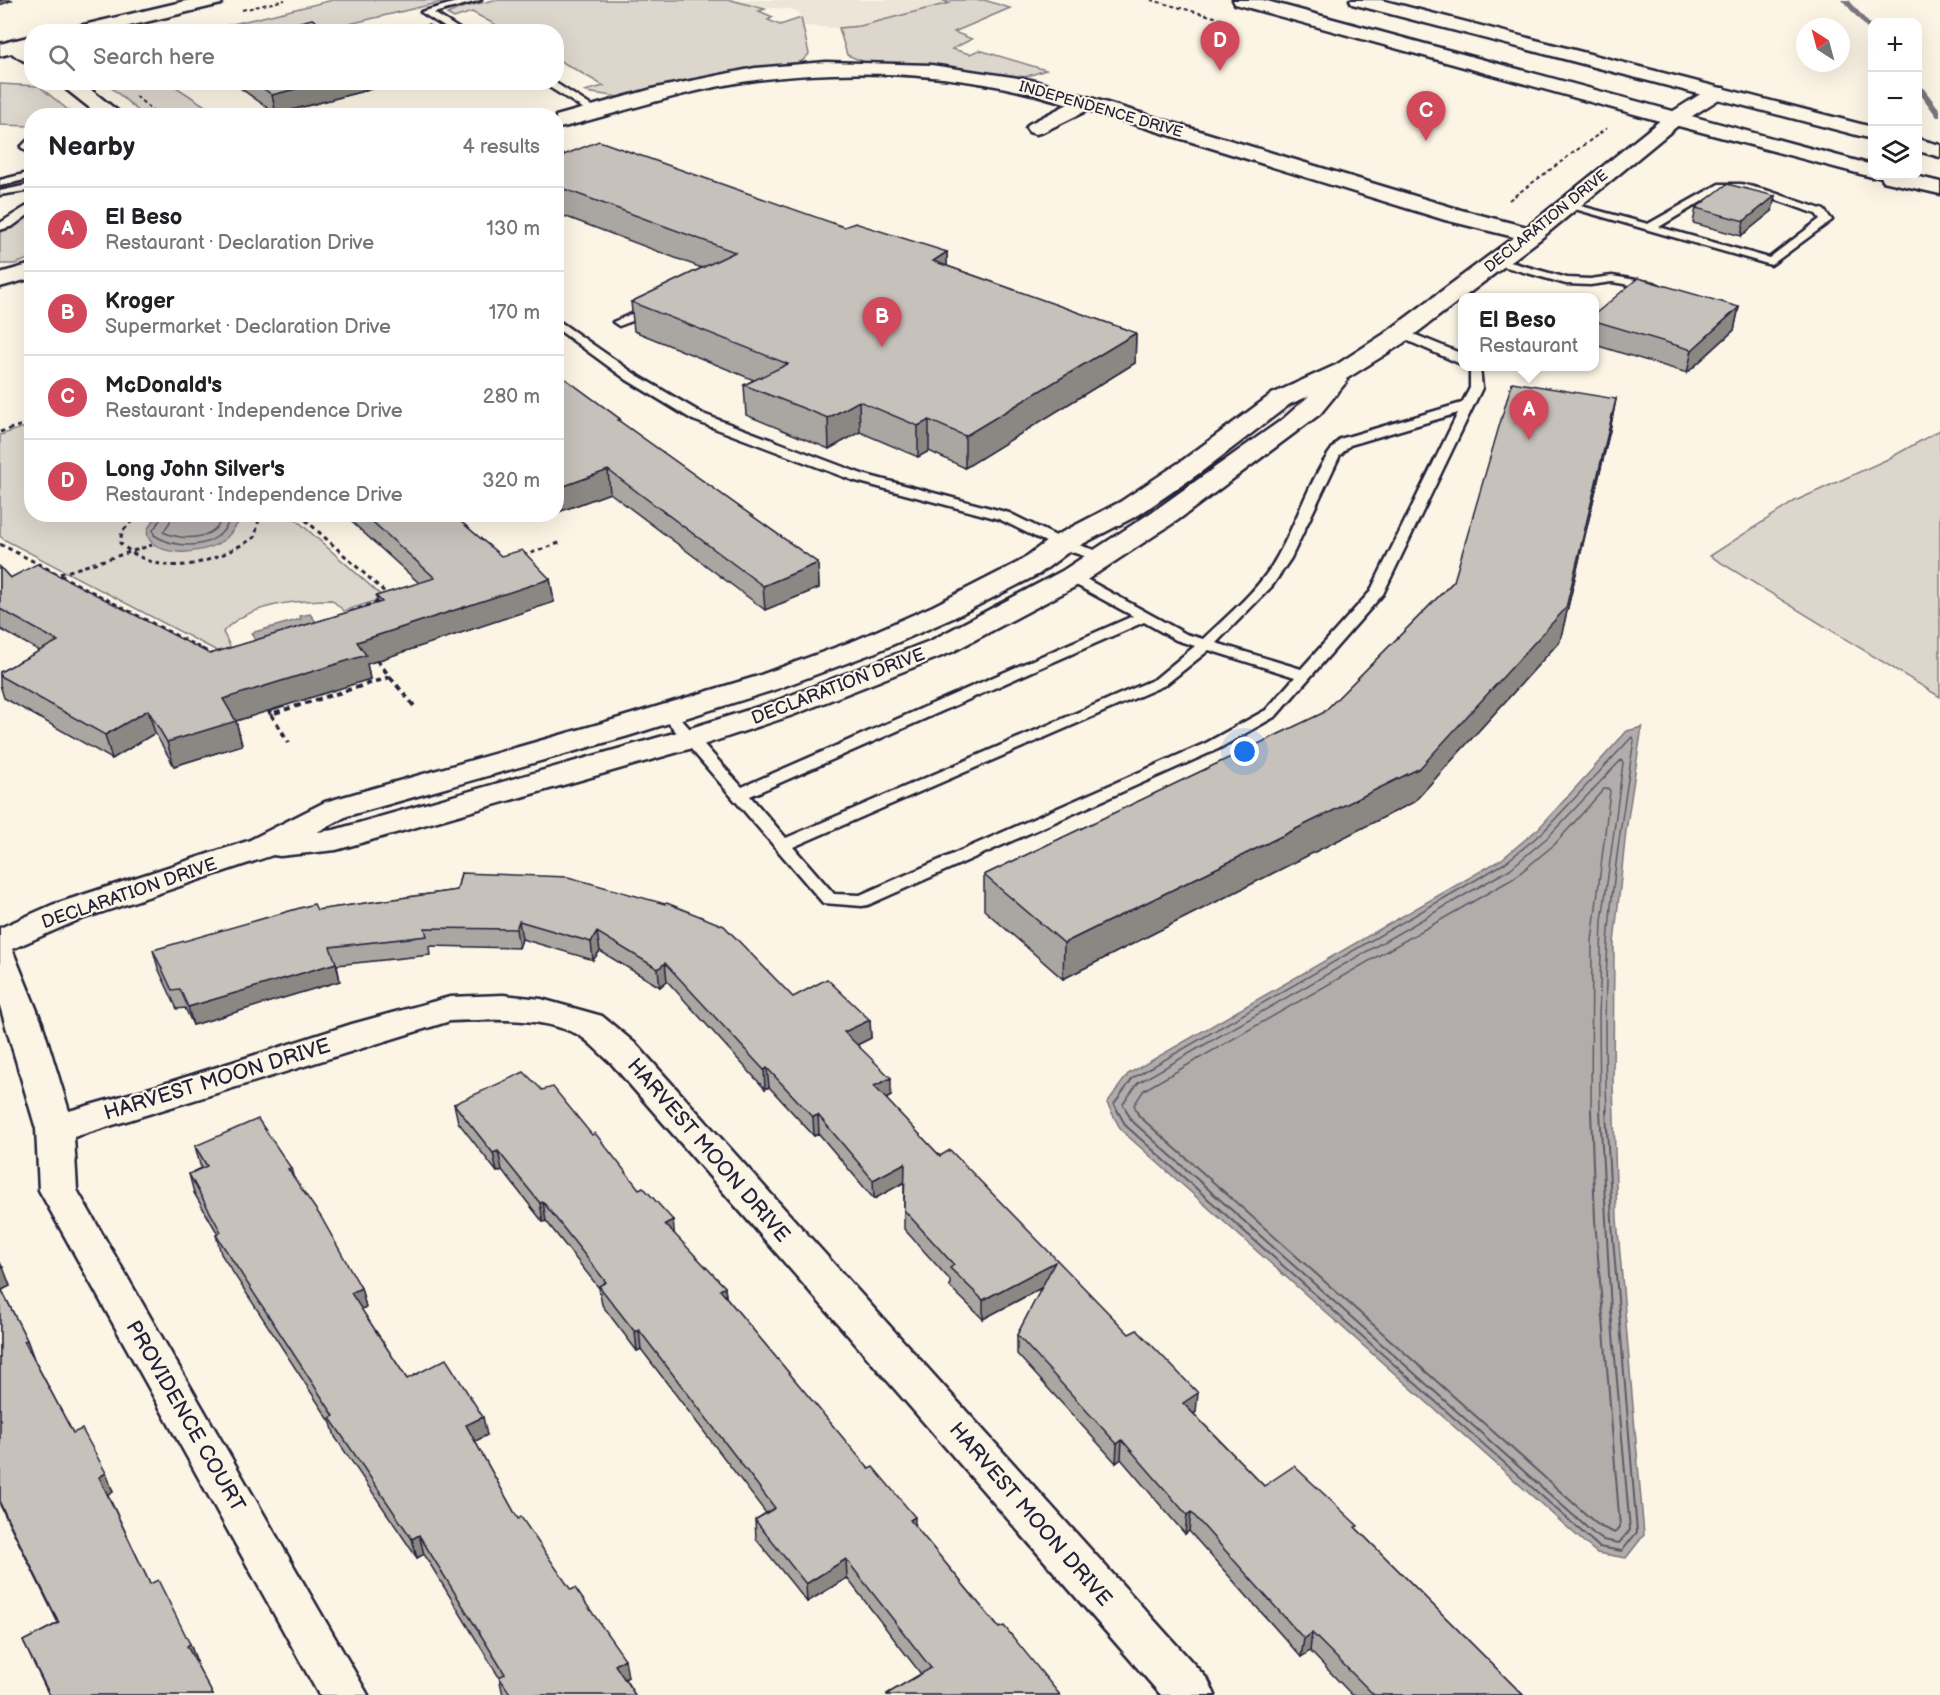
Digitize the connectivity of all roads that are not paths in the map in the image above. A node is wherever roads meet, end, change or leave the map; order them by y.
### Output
1 (214, 0) edge
2 (476, 0) edge
3 (1242, 0) edge
4 (1359, 0) edge
5 (112, 24) edge
6 (446, 24) edge
7 (76, 90) edge
8 (559, 90) edge
9 (1718, 92) junction
10 (1086, 103) junction
11 (97, 108) edge
12 (596, 112) junction
13 (1674, 119) junction
14 (564, 121) edge
15 (1036, 128) dead end
16 (1868, 132) edge
17 (1868, 170) edge
18 (24, 177) edge
19 (1907, 180) edge
20 (0, 183) edge
21 (24, 183) edge
22 (1936, 187) edge
23 (0, 189) edge
24 (24, 189) edge
25 (0, 194) edge
26 (1566, 205) junction
27 (24, 212) edge
28 (0, 227) edge
29 (1651, 227) junction
30 (1531, 235) junction
31 (1496, 261) junction
32 (24, 273) edge
33 (0, 280) edge
34 (1670, 291) edge
35 (661, 305) edge
36 (619, 322) dead end
37 (564, 328) edge
38 (1401, 333) junction
39 (1458, 359) edge
40 (1345, 370) junction
41 (1476, 371) edge
42 (1467, 406) junction
43 (796, 454) junction
44 (804, 473) dead end
45 (1061, 544) junction
46 (1102, 557) junction
47 (1072, 577) junction
48 (1144, 616) junction
49 (1206, 645) junction
50 (1304, 675) junction
51 (668, 713) junction
52 (692, 738) junction
53 (740, 794) junction
54 (783, 845) junction
55 (260, 848) junction
56 (0, 941) edge
57 (0, 957) edge
58 (56, 1129) junction
59 (344, 1695) edge
60 (1191, 1695) edge

1 - 5 street
2 - 6 lane
3 - 13 street
4 - 9 street
7 - 11 street
8 - 12 lane
9 - 13 street, DECLARATION DRIVE
9 - 16 street
10 - 12 street, INDEPENDENCE DRIVE
10 - 15 street
10 - 30 street, INDEPENDENCE DRIVE
12 - 14 street, INDEPENDENCE DRIVE
13 - 17 street
13 - 26 street, DECLARATION DRIVE
18 - 20 lane
19 - 22 street
21 - 23 lane
24 - 25 lane
26 - 29 lane
26 - 30 street, DECLARATION DRIVE
27 - 28 lane
29 - 29 lane
30 - 31 street, DECLARATION DRIVE
31 - 34 lane
31 - 38 street, DECLARATION DRIVE
32 - 33 street
35 - 36 lane
37 - 43 lane
38 - 39 lane
38 - 40 street, DECLARATION DRIVE
40 - 45 street, DECLARATION DRIVE
40 - 46 street, DECLARATION DRIVE
41 - 42 lane
42 - 49 lane
42 - 50 lane
43 - 44 lane
43 - 45 lane
45 - 46 lane
45 - 51 street, DECLARATION DRIVE
46 - 47 street, DECLARATION DRIVE
47 - 48 lane
47 - 52 street, DECLARATION DRIVE
48 - 49 lane
48 - 53 lane
49 - 50 lane
49 - 54 lane
50 - 54 lane
51 - 52 lane
51 - 55 street, DECLARATION DRIVE
52 - 53 lane
52 - 55 street, DECLARATION DRIVE
53 - 54 lane
55 - 56 street, DECLARATION DRIVE
57 - 58 street, PROVIDENCE COURT
58 - 59 street, PROVIDENCE COURT
58 - 60 street, HARVEST MOON DRIVE

